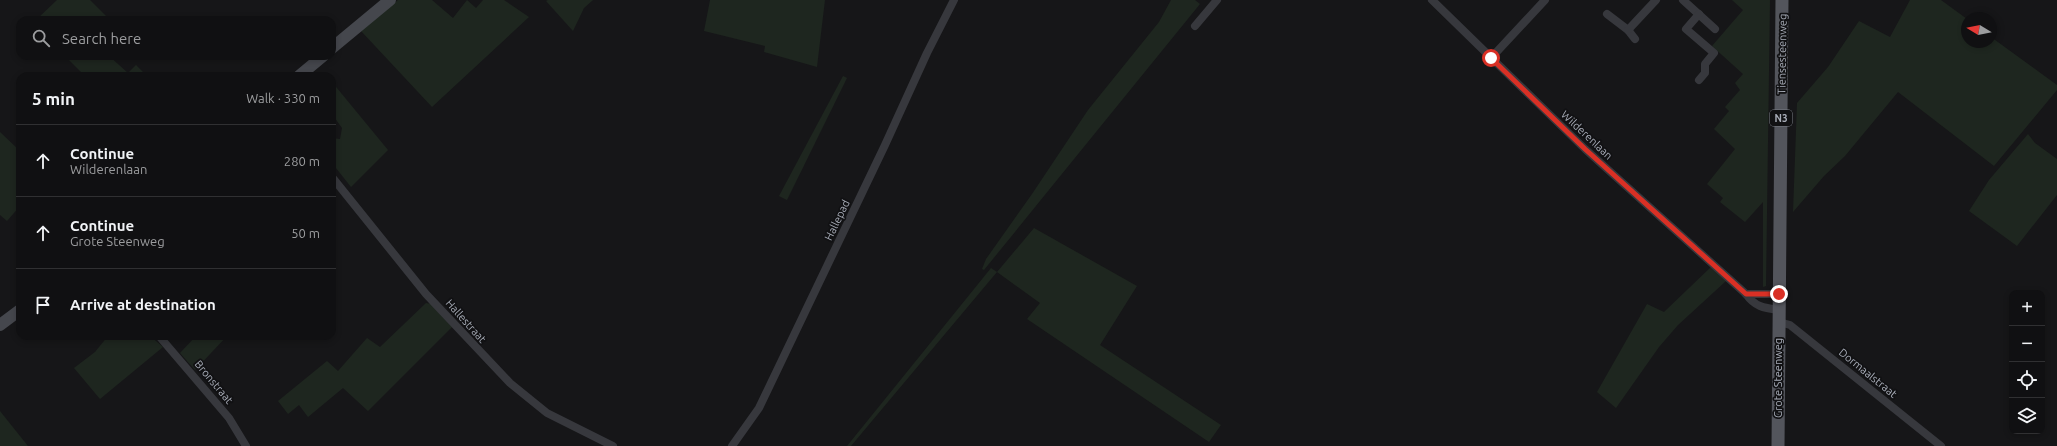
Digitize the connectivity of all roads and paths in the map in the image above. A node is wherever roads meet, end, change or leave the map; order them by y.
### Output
1 (390, 0) edge
2 (954, 0) edge
3 (1217, 0) edge
4 (1432, 0) edge
5 (1545, 0) edge
6 (1656, 0) edge
7 (1683, 0) edge
8 (1782, 0) edge
9 (1607, 14) dead end
10 (1699, 14) junction
11 (1195, 26) dead end
12 (1714, 29) dead end
13 (1628, 30) junction
14 (1635, 39) dead end
15 (336, 45) edge
16 (1491, 58) junction
17 (318, 60) edge
18 (304, 72) edge
19 (1699, 80) dead end
20 (336, 182) edge
21 (1780, 227) joint
22 (1746, 294) junction
23 (1779, 294) junction
24 (16, 313) edge
25 (1779, 316) junction
26 (0, 325) edge
27 (162, 340) edge
28 (246, 446) edge
29 (613, 446) edge
30 (732, 446) edge
31 (1778, 446) edge
32 (1941, 446) edge

1 - 15 street
2 - 30 street, Hallepad
3 - 11 street
4 - 16 street, Wilderenlaan
5 - 16 street
6 - 13 street
7 - 10 street
8 - 21 main road, Tiensesteenweg / N3
9 - 13 street
10 - 12 street
10 - 19 street
13 - 14 street
16 - 22 street, Wilderenlaan
17 - 18 street
20 - 29 street, Hallestraat
21 - 23 main road, Grote Steenweg / N3
22 - 23 street
22 - 25 street
23 - 25 main road, Grote Steenweg / N3
24 - 26 street
25 - 31 main road, Grote Steenweg / N3
25 - 32 street, Dormaalstraat
27 - 28 street, Bronstraat

